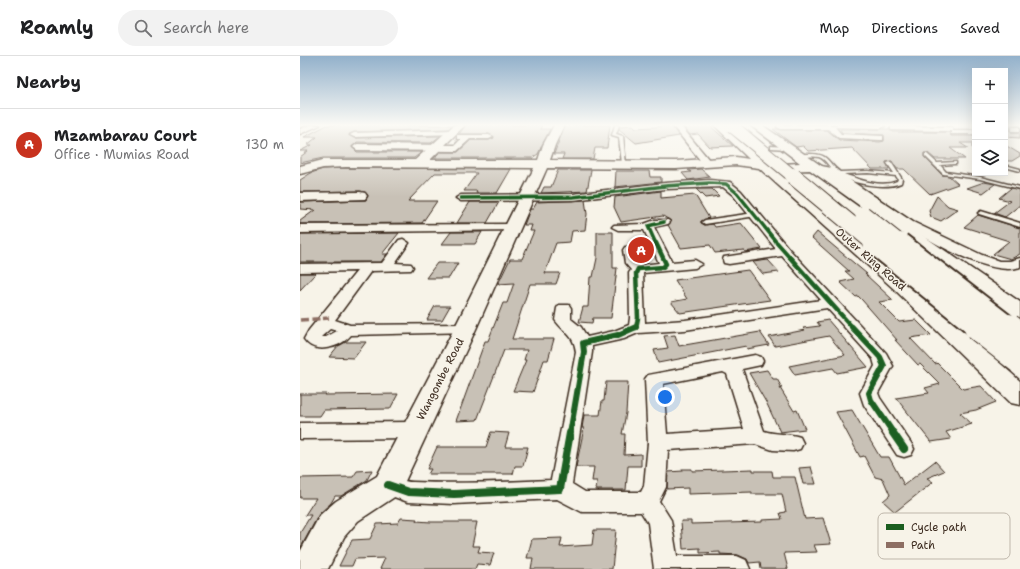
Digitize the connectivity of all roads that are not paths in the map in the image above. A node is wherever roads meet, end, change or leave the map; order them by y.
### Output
1 (434, 149) edge
2 (548, 149) edge
3 (623, 149) edge
4 (694, 149) edge
5 (759, 149) edge
6 (762, 149) edge
7 (766, 149) edge
8 (784, 149) edge
9 (748, 150) junction
10 (699, 155) junction
11 (926, 155) dead end
12 (797, 156) junction
13 (889, 163) dead end
14 (954, 163) dead end
15 (418, 164) junction
16 (544, 164) junction
17 (624, 164) junction
18 (764, 164) junction
19 (936, 164) junction
20 (1008, 167) edge
21 (816, 168) junction
22 (300, 170) edge
23 (1020, 170) edge
24 (840, 174) junction
25 (897, 175) junction
26 (1020, 188) edge
27 (360, 196) dead end
28 (526, 196) junction
29 (300, 197) edge
30 (461, 198) dead end
31 (981, 213) dead end
32 (754, 215) junction
33 (705, 222) dead end
34 (1020, 225) edge
35 (618, 227) dead end
36 (513, 228) junction
37 (300, 229) edge
38 (404, 244) dead end
39 (629, 250) dead end
40 (785, 252) junction
41 (729, 260) dead end
42 (1020, 262) edge
43 (695, 264) dead end
44 (367, 267) junction
45 (386, 267) junction
46 (406, 267) dead end
47 (663, 267) junction
48 (300, 268) edge
49 (638, 269) junction
50 (831, 303) junction
51 (564, 308) dead end
52 (1020, 312) edge
53 (636, 328) junction
54 (465, 329) junction
55 (1020, 335) edge
56 (583, 343) junction
57 (755, 361) dead end
58 (1020, 361) edge
59 (725, 366) junction
60 (1020, 396) edge
61 (414, 430) junction
62 (300, 431) edge
63 (756, 436) junction
64 (658, 443) junction
65 (793, 443) dead end
66 (904, 449) dead end
67 (388, 485) junction
68 (560, 489) junction
69 (647, 502) junction
70 (310, 568) edge
71 (667, 568) edge
72 (737, 569) edge

1 - 15 main road
2 - 16 main road, Wangombe Road
3 - 17 lane
4 - 10 street
5 - 9 main road
6 - 58 main road, Outer Ring Road, bridge
7 - 55 main road, bridge
8 - 12 main road
9 - 10 main road
9 - 18 main road, Outer Ring Road
10 - 17 main road
10 - 18 main road
11 - 19 lane
12 - 21 main road
12 - 24 lane
13 - 25 lane
14 - 19 lane
15 - 16 main road
15 - 22 main road
16 - 17 main road
16 - 28 main road, Wangombe Road
18 - 21 main road
18 - 60 main road, Outer Ring Road
19 - 26 lane
20 - 23 lane
21 - 42 street
21 - 52 main road
24 - 25 lane
24 - 25 lane
27 - 29 main road
28 - 30 street
28 - 32 street
28 - 36 main road, Wangombe Road
31 - 34 lane
32 - 33 lane
32 - 40 street
35 - 47 street
36 - 37 street
36 - 54 main road, Wangombe Road
38 - 45 street
39 - 49 street
40 - 41 street
40 - 50 street
43 - 47 street
44 - 45 street
44 - 48 street
44 - 54 street
45 - 46 street
47 - 49 street
49 - 53 street
50 - 53 street
50 - 66 street
51 - 56 street
53 - 56 street
54 - 61 main road, Wangombe Road
56 - 68 street
57 - 59 street
59 - 63 street
59 - 64 street
61 - 62 street
61 - 67 main road, Wangombe Road
63 - 64 street
63 - 65 street
64 - 69 street
67 - 68 street
67 - 70 main road
68 - 69 street
69 - 71 street
71 - 72 street

